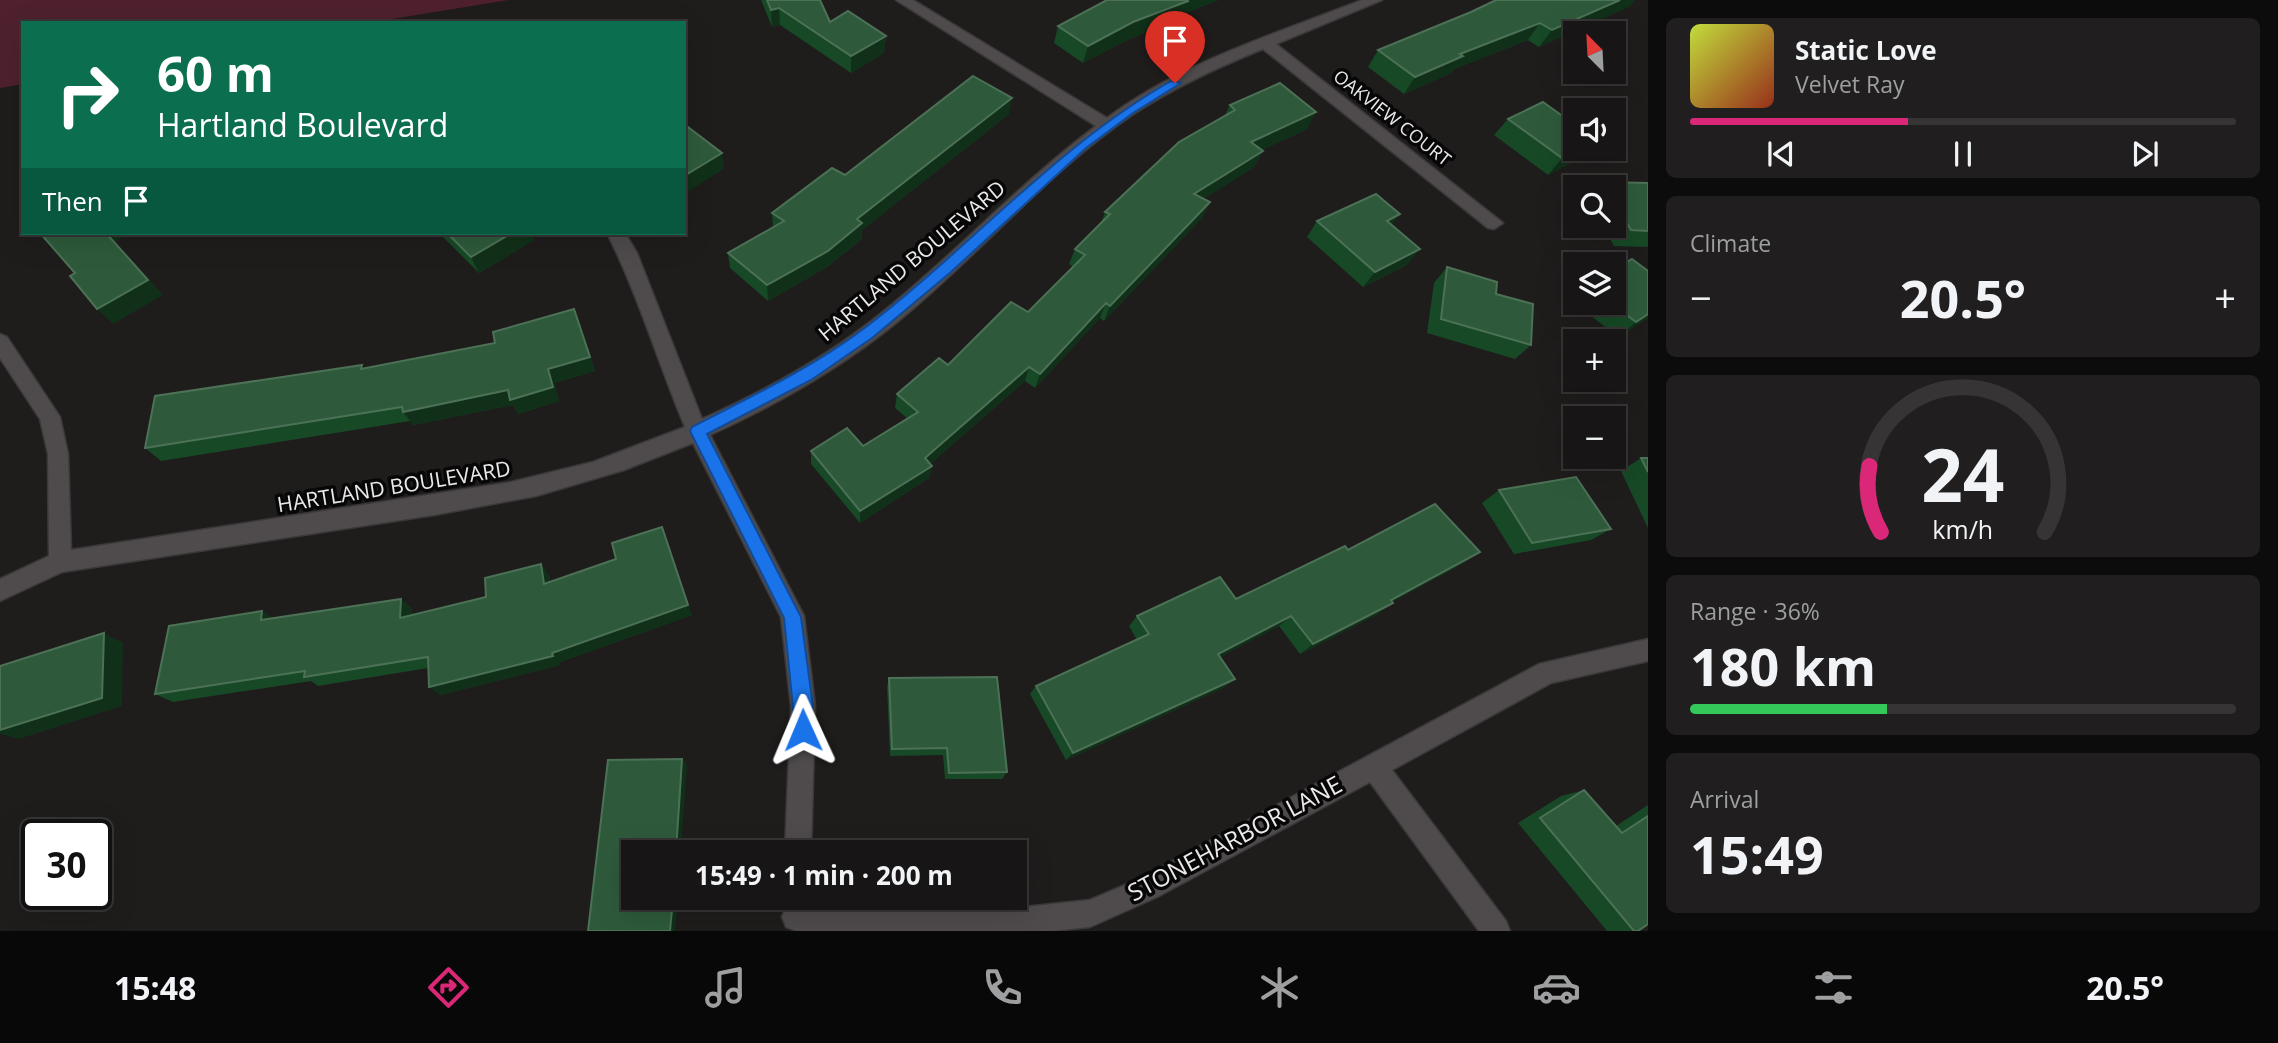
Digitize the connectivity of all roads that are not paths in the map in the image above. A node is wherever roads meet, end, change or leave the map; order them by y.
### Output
1 (903, 0) edge
2 (1375, 0) edge
3 (1266, 44) junction
4 (1108, 126) junction
5 (1494, 223) dead end
6 (617, 235) edge
7 (0, 342) edge
8 (697, 431) junction
9 (60, 562) junction
10 (0, 590) edge
11 (1648, 650) edge
12 (1373, 765) junction
13 (798, 840) edge
14 (796, 915) edge
15 (1496, 931) edge

1 - 4 street
2 - 3 street, HARTLAND BOULEVARD
3 - 4 street, HARTLAND BOULEVARD
3 - 5 street, OAKVIEW COURT
4 - 8 street, HARTLAND BOULEVARD
6 - 8 street
7 - 9 street
8 - 9 street, HARTLAND BOULEVARD
8 - 13 street
9 - 10 street, HARTLAND BOULEVARD
11 - 12 street, STONEHARBOR LANE
12 - 14 street, STONEHARBOR LANE
12 - 15 street

